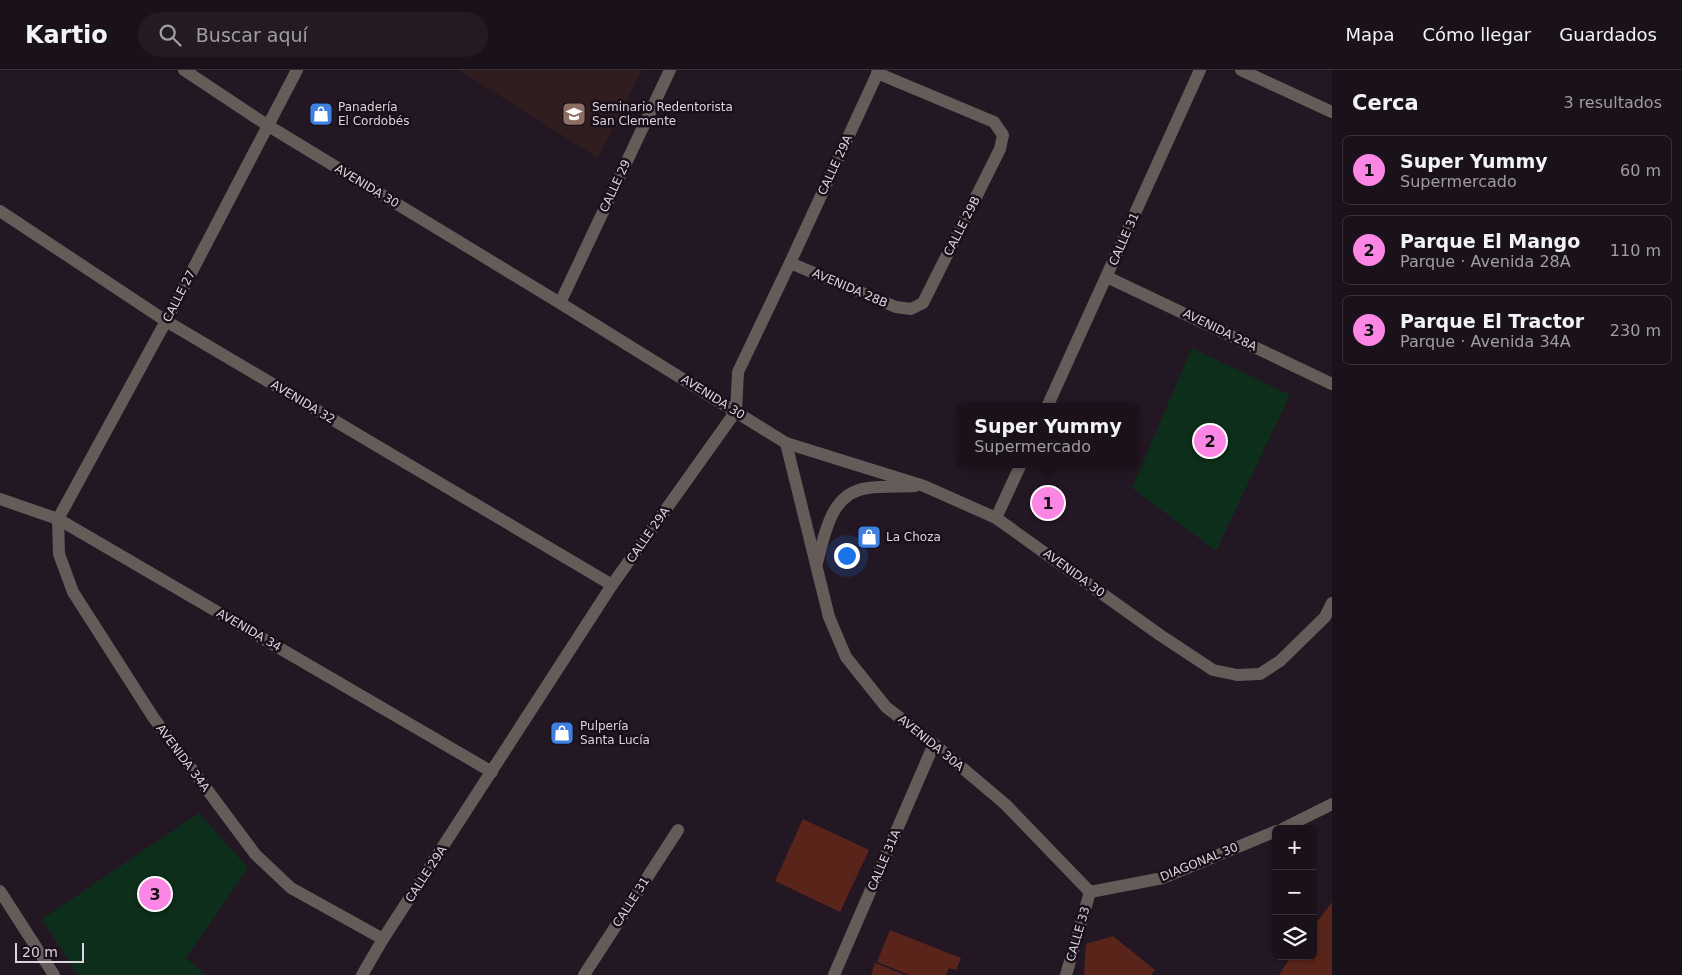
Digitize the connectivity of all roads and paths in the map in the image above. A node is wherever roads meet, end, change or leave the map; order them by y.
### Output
1 (184, 70) edge
2 (296, 70) edge
3 (670, 70) edge
4 (1200, 70) edge
5 (1241, 70) edge
6 (878, 71) edge
7 (1332, 112) edge
8 (267, 125) junction
9 (0, 211) edge
10 (790, 263) junction
11 (1107, 276) junction
12 (560, 303) junction
13 (911, 309) joint
14 (166, 321) junction
15 (1332, 384) edge
16 (1049, 403) edge
17 (736, 411) junction
18 (786, 443) junction
19 (1019, 468) edge
20 (924, 486) junction
21 (0, 499) edge
22 (996, 518) junction
23 (58, 519) junction
24 (816, 565) junction
25 (612, 585) junction
26 (1332, 603) edge
27 (934, 744) junction
28 (492, 772) junction
29 (1332, 804) edge
30 (1290, 825) edge
31 (678, 830) dead end
32 (1272, 833) edge
33 (0, 891) edge
34 (1090, 892) junction
35 (383, 940) junction
36 (586, 974) edge
37 (54, 975) edge
38 (362, 975) edge
39 (834, 975) edge
40 (1066, 975) edge

1 - 8 street, AVENIDA 30
2 - 8 street, CALLE 27
3 - 12 street, CALLE 29
4 - 11 street, CALLE 31
5 - 7 street
6 - 10 street, CALLE 29A
6 - 13 street, CALLE 29B
8 - 12 street, AVENIDA 30
8 - 14 street, CALLE 27
9 - 14 street, AVENIDA 32
10 - 13 street, AVENIDA 28B
10 - 17 street, CALLE 29A
11 - 15 street, AVENIDA 28A
11 - 16 street, CALLE 31
12 - 17 street, AVENIDA 30
14 - 23 street, CALLE 27
14 - 25 street, AVENIDA 32
17 - 18 street, AVENIDA 30
17 - 25 street, CALLE 29A
18 - 20 street, AVENIDA 30
18 - 24 street, AVENIDA 30A
19 - 22 street
20 - 22 street, AVENIDA 30
20 - 24 street, AVENIDA 30A
21 - 23 street, AVENIDA 34
22 - 26 street, AVENIDA 30
23 - 28 street, AVENIDA 34
23 - 35 street, AVENIDA 34A
24 - 27 street, AVENIDA 30A
25 - 28 street, CALLE 29A
27 - 34 street, AVENIDA 30A
27 - 39 street, CALLE 31A
28 - 35 street, CALLE 29A
29 - 30 street
31 - 36 street, CALLE 31
32 - 34 street, DIAGONAL 30
33 - 37 street
34 - 40 street, CALLE 33
35 - 38 street, CALLE 29A

